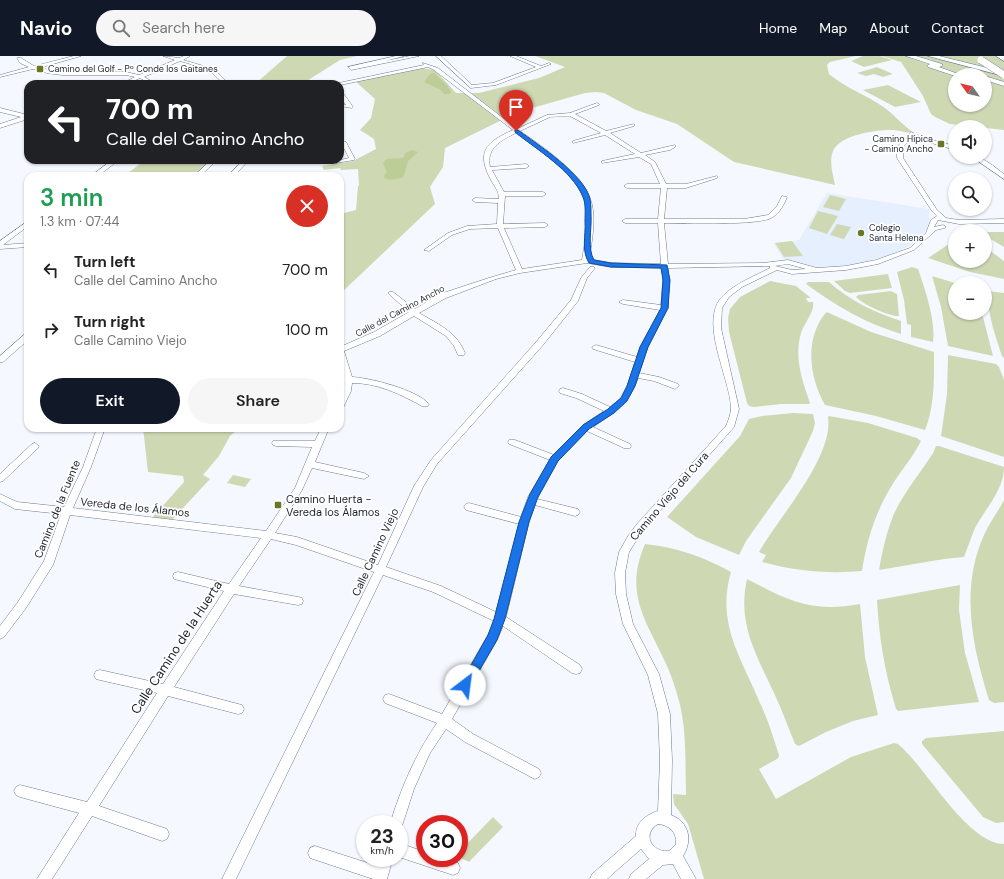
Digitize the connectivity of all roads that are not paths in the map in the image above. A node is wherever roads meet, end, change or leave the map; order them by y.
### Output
1 (79, 56) edge
2 (165, 56) edge
3 (188, 56) edge
4 (402, 56) edge
5 (417, 56) edge
6 (421, 56) edge
7 (438, 56) edge
8 (512, 56) edge
9 (901, 56) edge
10 (909, 56) edge
11 (931, 56) edge
12 (949, 56) edge
13 (1000, 56) edge
14 (20, 57) edge
15 (980, 58) edge
16 (180, 59) junction
17 (1004, 60) edge
18 (445, 63) junction
19 (549, 64) dead end
20 (430, 65) junction
21 (540, 67) junction
22 (34, 68) junction
23 (950, 68) edge
24 (1002, 68) edge
25 (948, 72) edge
26 (1004, 74) edge
27 (0, 76) edge
28 (140, 77) junction
29 (133, 80) edge
30 (146, 80) edge
31 (223, 80) edge
32 (992, 80) edge
33 (344, 82) edge
34 (1004, 84) edge
35 (992, 85) edge
36 (1004, 88) edge
37 (344, 100) edge
38 (597, 104) dead end
39 (344, 106) edge
40 (0, 109) edge
41 (571, 114) junction
42 (24, 116) edge
43 (24, 118) edge
44 (632, 125) dead end
45 (0, 126) edge
46 (516, 131) junction
47 (606, 133) junction
48 (575, 142) dead end
49 (344, 144) edge
50 (673, 146) dead end
51 (948, 146) edge
52 (640, 154) junction
53 (344, 161) edge
54 (604, 162) dead end
55 (110, 164) edge
56 (210, 164) edge
57 (242, 164) edge
58 (986, 164) edge
59 (526, 166) dead end
60 (488, 169) junction
61 (100, 172) edge
62 (200, 172) edge
63 (235, 172) edge
64 (715, 177) dead end
65 (1004, 178) edge
66 (627, 186) dead end
67 (664, 187) junction
68 (543, 194) dead end
69 (784, 197) dead end
70 (502, 198) junction
71 (475, 200) dead end
72 (661, 220) junction
73 (625, 221) dead end
74 (952, 221) junction
75 (1004, 221) edge
76 (935, 222) junction
77 (544, 225) dead end
78 (24, 226) edge
79 (500, 226) junction
80 (943, 227) junction
81 (928, 234) junction
82 (1, 244) edge
83 (24, 245) edge
84 (427, 250) dead end
85 (587, 265) junction
86 (665, 266) junction
87 (762, 268) junction
88 (520, 271) junction
89 (391, 293) dead end
90 (623, 302) dead end
91 (664, 308) junction
92 (413, 312) junction
93 (24, 339) edge
94 (596, 347) dead end
95 (344, 349) edge
96 (461, 353) dead end
97 (0, 360) edge
98 (640, 360) junction
99 (344, 363) edge
100 (635, 375) junction
101 (350, 380) junction
102 (675, 386) dead end
103 (563, 391) dead end
104 (344, 399) edge
105 (424, 404) dead end
106 (611, 411) junction
107 (586, 427) junction
108 (100, 432) edge
109 (323, 432) edge
110 (512, 442) dead end
111 (276, 443) dead end
112 (317, 444) junction
113 (35, 446) dead end
114 (627, 446) dead end
115 (554, 459) junction
116 (310, 464) junction
117 (364, 476) dead end
118 (0, 479) edge
119 (0, 497) edge
120 (532, 501) junction
121 (469, 507) dead end
122 (66, 512) junction
123 (575, 512) dead end
124 (524, 522) junction
125 (268, 535) junction
126 (381, 568) junction
127 (178, 576) dead end
128 (230, 589) junction
129 (298, 602) dead end
130 (500, 619) junction
131 (0, 634) edge
132 (576, 669) dead end
133 (100, 674) dead end
134 (166, 690) junction
135 (389, 699) dead end
136 (238, 709) dead end
137 (445, 721) junction
138 (535, 773) dead end
139 (20, 791) dead end
140 (90, 809) junction
141 (399, 815) edge
142 (664, 817) junction
143 (162, 834) dead end
144 (642, 839) junction
145 (315, 853) dead end
146 (408, 853) edge
147 (675, 855) junction
148 (661, 858) junction
149 (453, 868) dead end
150 (381, 876) edge
151 (44, 879) edge
152 (229, 879) edge
153 (597, 879) edge
154 (636, 879) edge
155 (688, 879) edge

1 - 22 street
2 - 16 street
3 - 16 street
4 - 5 street
6 - 20 street, Calle Camino Viejo
7 - 18 street
8 - 21 street
9 - 25 highway
10 - 23 highway
11 - 26 highway
12 - 24 highway
13 - 17 highway
14 - 22 street
15 - 26 highway, bridge
16 - 28 street
16 - 31 street
18 - 20 street
18 - 21 street
19 - 21 street
20 - 33 street
20 - 46 street, Calle Camino Viejo
22 - 27 street
22 - 28 street
28 - 29 street
28 - 30 street
32 - 34 highway
35 - 36 highway
37 - 39 street
38 - 41 street
40 - 42 street
41 - 46 street
41 - 47 street
43 - 45 street
44 - 47 street
46 - 60 street
46 - 85 street, Calle Camino Viejo
47 - 48 street
47 - 52 street
49 - 53 street
50 - 52 street
51 - 74 street
52 - 54 street
52 - 67 street
55 - 61 street
56 - 62 street
57 - 63 street
58 - 65 street
59 - 60 street
60 - 70 street
64 - 67 street
66 - 67 street
67 - 72 street
68 - 70 street
69 - 72 street
70 - 71 street
70 - 79 street
72 - 73 street
72 - 86 street
74 - 75 street
74 - 76 street
74 - 80 street
76 - 80 street
76 - 81 street
77 - 79 street
78 - 82 street
79 - 84 street
79 - 88 street
80 - 81 street
81 - 87 street, Camino Viejo del Cura
82 - 83 street
85 - 86 street, Calle del Camino Ancho
85 - 88 street, Calle del Camino Ancho
85 - 126 street, Calle Camino Viejo
86 - 87 street, Calle del Camino Ancho
86 - 91 street
87 - 142 street, Camino Viejo del Cura
88 - 92 street, Calle del Camino Ancho
89 - 92 street
90 - 91 street
91 - 98 street
92 - 95 street, Calle del Camino Ancho
92 - 96 street
93 - 97 street
94 - 98 street
98 - 100 street
99 - 101 street
100 - 102 street
100 - 106 street
101 - 104 street
101 - 105 street
103 - 106 street
106 - 107 street
107 - 114 street
107 - 115 street
108 - 122 street, Camino de la Fuente
109 - 112 street, Calle Camino de la Huerta
110 - 115 street
111 - 112 street
112 - 116 street, Calle Camino de la Huerta
113 - 118 street
115 - 120 street
116 - 117 street
116 - 125 street, Calle Camino de la Huerta
119 - 122 street, Vereda de los Álamos
120 - 123 street
120 - 124 street
121 - 124 street
122 - 125 street, Vereda de los Álamos
122 - 131 street, Camino de la Fuente
124 - 130 street
125 - 126 street, Vereda de los Álamos
125 - 128 street, Calle Camino de la Huerta
126 - 130 street, Vereda de los Álamos
126 - 152 street, Calle Camino Viejo
127 - 128 street
128 - 129 street
128 - 134 street, Calle Camino de la Huerta
130 - 132 street, Vereda de los Álamos
130 - 137 street
133 - 134 street
134 - 136 street
134 - 140 street, Calle Camino de la Huerta
135 - 137 street
137 - 138 street
137 - 141 street
139 - 140 street
140 - 143 street
140 - 151 street, Calle Camino de la Huerta
142 - 144 street
142 - 147 street
144 - 148 street
144 - 153 street
145 - 150 street
146 - 149 street
147 - 148 street
147 - 155 street
148 - 154 street

